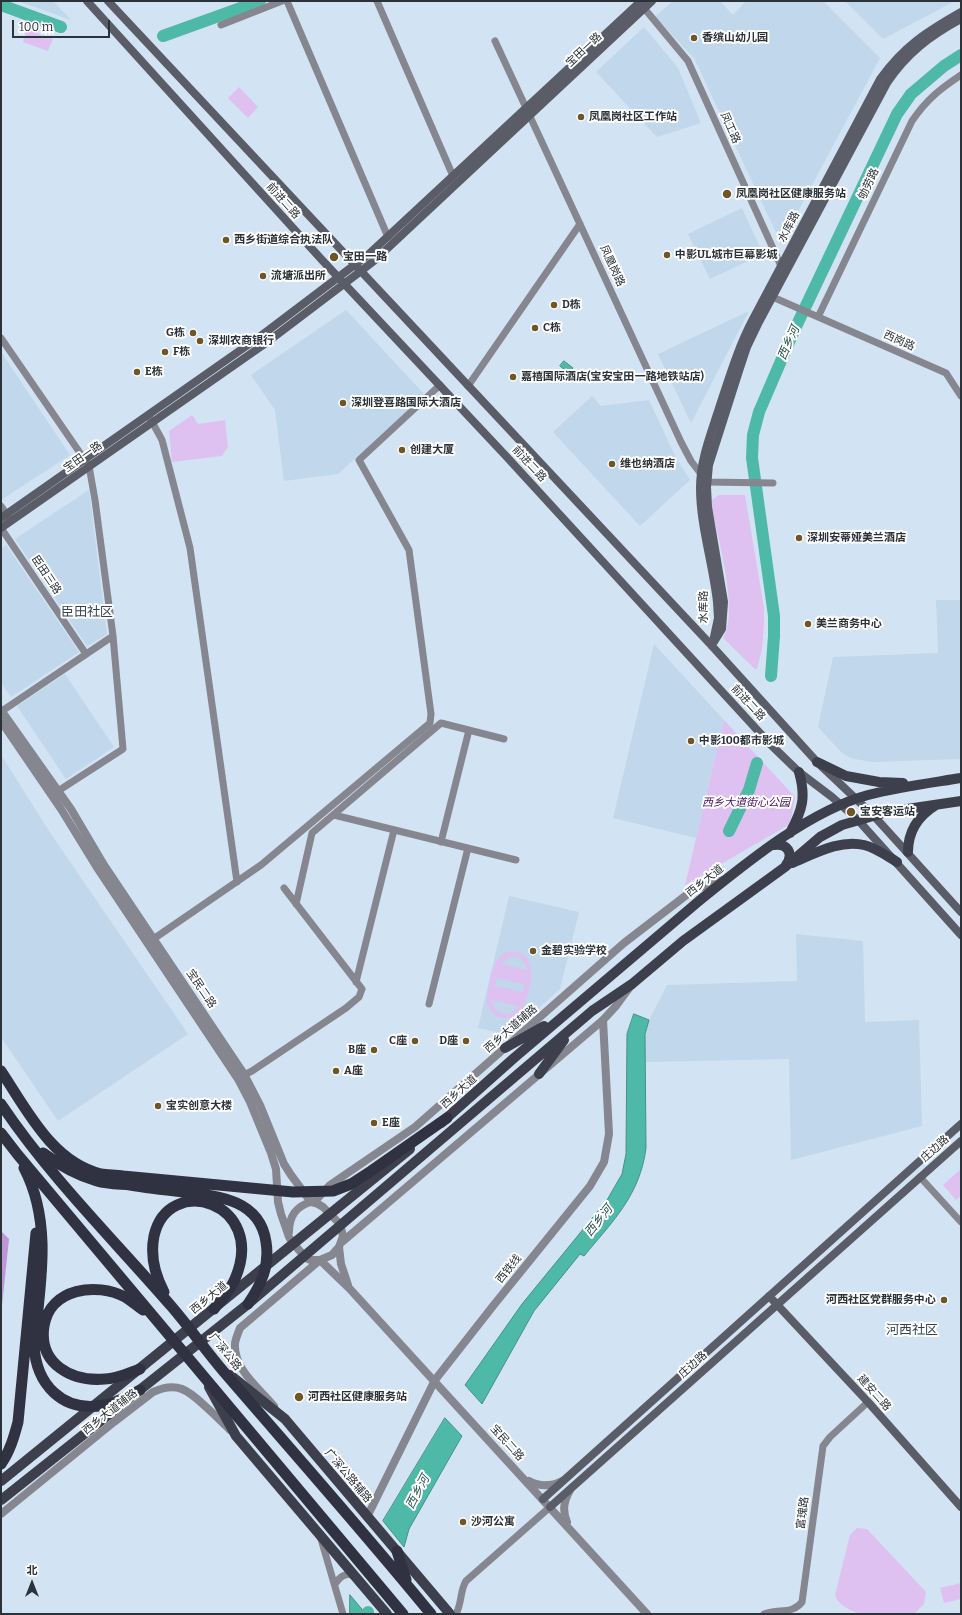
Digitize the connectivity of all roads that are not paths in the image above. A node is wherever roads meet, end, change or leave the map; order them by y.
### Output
1 (87, 1) edge
2 (108, 1) edge
3 (282, 1) edge
4 (287, 1) edge
5 (377, 1) edge
6 (652, 1) edge
7 (643, 5) edge
8 (961, 12) edge
9 (961, 19) edge
10 (221, 25) dead end
11 (494, 41) dead end
12 (961, 75) edge
13 (528, 112) junction
14 (453, 176) junction
15 (580, 224) junction
16 (388, 237) junction
17 (355, 265) junction
18 (781, 266) junction
19 (361, 272) junction
20 (338, 277) junction
21 (345, 284) junction
22 (769, 295) junction
23 (818, 317) junction
24 (1, 338) edge
25 (440, 385) junction
26 (468, 386) junction
27 (961, 395) edge
28 (150, 418) junction
29 (87, 463) junction
30 (701, 474) junction
31 (707, 482) junction
32 (773, 483) dead end
33 (1, 506) edge
34 (6, 518) edge
35 (1, 528) edge
36 (113, 636) junction
37 (712, 646) junction
38 (86, 654) junction
39 (1, 710) edge
40 (1, 721) edge
41 (469, 730) junction
42 (504, 739) dead end
43 (817, 762) junction
44 (799, 772) junction
45 (961, 778) edge
46 (921, 784) junction
47 (58, 792) junction
48 (856, 799) junction
49 (961, 801) edge
50 (938, 804) junction
51 (841, 805) junction
52 (334, 815) junction
53 (874, 816) junction
54 (858, 820) junction
55 (394, 830) junction
56 (790, 832) junction
57 (441, 842) junction
58 (774, 845) junction
59 (468, 848) junction
60 (908, 852) junction
61 (516, 860) dead end
62 (897, 862) junction
63 (785, 867) junction
64 (726, 879) junction
65 (237, 882) junction
66 (284, 888) dead end
67 (296, 904) junction
68 (961, 912) edge
69 (961, 935) edge
70 (151, 941) junction
71 (356, 982) junction
72 (632, 984) junction
73 (429, 1004) dead end
74 (565, 1015) junction
75 (603, 1020) junction
76 (573, 1027) junction
77 (505, 1048) junction
78 (1, 1071) edge
79 (540, 1074) junction
80 (241, 1076) junction
81 (1, 1104) edge
82 (447, 1118) junction
83 (961, 1124) edge
84 (22, 1133) junction
85 (3, 1137) edge
86 (961, 1141) edge
87 (18, 1155) junction
88 (920, 1177) junction
89 (298, 1185) junction
90 (330, 1185) junction
91 (313, 1202) junction
92 (38, 1207) junction
93 (961, 1222) edge
94 (290, 1237) junction
95 (340, 1244) junction
96 (320, 1260) junction
97 (350, 1288) junction
98 (769, 1296) junction
99 (248, 1304) junction
100 (777, 1305) junction
101 (173, 1308) junction
102 (214, 1309) junction
103 (158, 1321) junction
104 (217, 1364) junction
105 (140, 1369) junction
106 (202, 1375) junction
107 (435, 1380) junction
108 (140, 1390) junction
109 (868, 1402) junction
110 (285, 1419) junction
111 (236, 1436) junction
112 (1, 1464) edge
113 (523, 1476) junction
114 (566, 1479) junction
115 (1, 1481) edge
116 (572, 1487) junction
117 (543, 1499) junction
118 (1, 1500) edge
119 (550, 1507) junction
120 (961, 1507) edge
121 (1, 1514) edge
122 (367, 1517) junction
123 (571, 1530) junction
124 (320, 1536) junction
125 (397, 1551) junction
126 (353, 1575) junction
127 (335, 1584) junction
128 (408, 1586) junction
129 (343, 1614) edge
130 (387, 1614) edge
131 (403, 1614) edge
132 (431, 1614) edge
133 (450, 1614) edge
134 (456, 1614) edge
135 (647, 1614) edge
136 (764, 1614) edge

1 - 20 main road, 前进二路
2 - 17 main road, 前进二路
3 - 10 street
4 - 16 street
5 - 14 street
6 - 7 main road, 宝田一路
7 - 13 main road, 宝田一路
7 - 18 street, 凤工路
8 - 18 main road, 水库路
9 - 22 main road, 水库路
11 - 13 street, 凤凰岗路
12 - 23 street, 劬劳路
13 - 14 main road, 宝田一路
13 - 15 street, 凤凰岗路
13 - 19 main road, 宝田一路
14 - 16 main road, 宝田一路
15 - 26 street
15 - 30 street, 凤凰岗路
16 - 17 main road, 宝田一路
17 - 19 main road, 前进二路
17 - 20 main road, 宝田一路
18 - 22 main road, 水库路
19 - 21 main road, 宝田一路
19 - 26 main road, 前进二路
20 - 21 main road, 前进二路
20 - 28 main road, 宝田一路
21 - 25 main road, 前进二路
21 - 28 main road, 宝田一路
22 - 23 street, 西岗路
22 - 30 main road, 水库路
22 - 31 main road, 水库路
23 - 27 street, 西岗路
24 - 29 street
25 - 44 main road, 前进二路
25 - 65 street
26 - 37 main road, 前进二路
28 - 29 main road, 宝田一路
28 - 65 street
29 - 34 main road, 宝田一路
29 - 36 street
30 - 31 street, 凤凰岗路
30 - 37 main road, 水库路
31 - 32 street
31 - 37 main road, 水库路
33 - 34 street
34 - 35 main road, 宝田一路
35 - 38 street, 臣田三路
36 - 38 street
36 - 47 street
37 - 43 main road, 前进二路
38 - 39 street
39 - 47 street, 宝民二路
40 - 70 street, 宝民二路
41 - 42 street
41 - 52 street
41 - 57 street
43 - 46 main road
43 - 48 main road, 前进二路
44 - 51 main road, 前进二路
44 - 56 main road
45 - 46 main road, 西乡大道
46 - 48 main road, 西乡大道
47 - 70 street, 宝民二路
48 - 51 main road, 西乡大道
48 - 53 main road, 前进二路
49 - 50 main road
50 - 53 main road
50 - 60 main road
51 - 54 main road, 前进二路
51 - 56 main road, 西乡大道
52 - 55 street
52 - 67 street
53 - 54 main road
53 - 60 main road, 前进二路
54 - 62 main road, 前进二路
54 - 63 main road
55 - 57 street
55 - 71 street
56 - 58 main road, 西乡大道
57 - 59 street
58 - 63 main road
58 - 64 main road, 西乡大道
59 - 61 street
59 - 73 street
60 - 68 main road, 前进二路
62 - 63 main road
62 - 69 main road, 前进二路
63 - 72 main road
64 - 74 main road, 西乡大道
64 - 77 street, 西乡大道辅路
65 - 70 street
66 - 67 street
67 - 71 street
70 - 80 street, 宝民二路
71 - 80 street
72 - 75 street
72 - 76 main road
74 - 77 main road
74 - 82 main road, 西乡大道
75 - 79 street
75 - 107 street, 西铁线
76 - 79 main road
76 - 99 main road
77 - 90 street, 西乡大道辅路
78 - 82 highway
79 - 95 street
80 - 89 street, 宝民二路
80 - 94 street, 宝民二路
81 - 84 highway, 广深公路
82 - 102 main road, 西乡大道
83 - 98 main road, 庄边路
84 - 99 highway
84 - 101 highway, 广深公路
85 - 87 highway
86 - 88 main road, 庄边路
87 - 92 highway
87 - 103 highway
88 - 93 street
88 - 100 main road, 庄边路
89 - 90 street
89 - 91 street, 宝民二路
90 - 91 street, 西乡大道辅路
91 - 94 street, 西乡大道辅路
91 - 95 street, 宝民二路
92 - 108 highway
92 - 112 highway
94 - 96 street, 宝民二路
95 - 96 street
95 - 97 street, 宝民二路
96 - 97 street, 宝民二路
96 - 110 street
97 - 107 street, 宝民二路
98 - 100 main road, 建安二路
98 - 114 main road, 庄边路
99 - 108 main road
100 - 109 main road, 建安二路
100 - 116 main road, 庄边路
101 - 102 highway
101 - 104 highway, 广深公路
102 - 105 main road, 西乡大道
103 - 105 highway
103 - 106 highway
104 - 110 main road, 广深公路辅路
104 - 128 highway, 广深公路
105 - 115 main road, 西乡大道
106 - 111 main road
106 - 131 highway
107 - 113 street, 宝民二路
107 - 122 street, 西铁线
108 - 118 main road
109 - 120 main road, 建安二路
109 - 136 street, 富瑰路
110 - 122 main road, 广深公路辅路
111 - 121 street, 西乡大道辅路
111 - 124 main road
113 - 114 street
113 - 117 street, 宝民二路
114 - 117 main road, 庄边路
116 - 119 main road, 庄边路
116 - 123 street
117 - 119 street, 宝民二路
119 - 123 street, 宝民二路
119 - 134 street, 庄边路
122 - 125 main road, 广深公路辅路
123 - 135 street, 宝民二路
124 - 126 main road
124 - 127 street
125 - 128 highway
125 - 133 main road, 广深公路辅路
126 - 127 street
126 - 130 main road
127 - 129 street
128 - 132 highway, 广深公路

